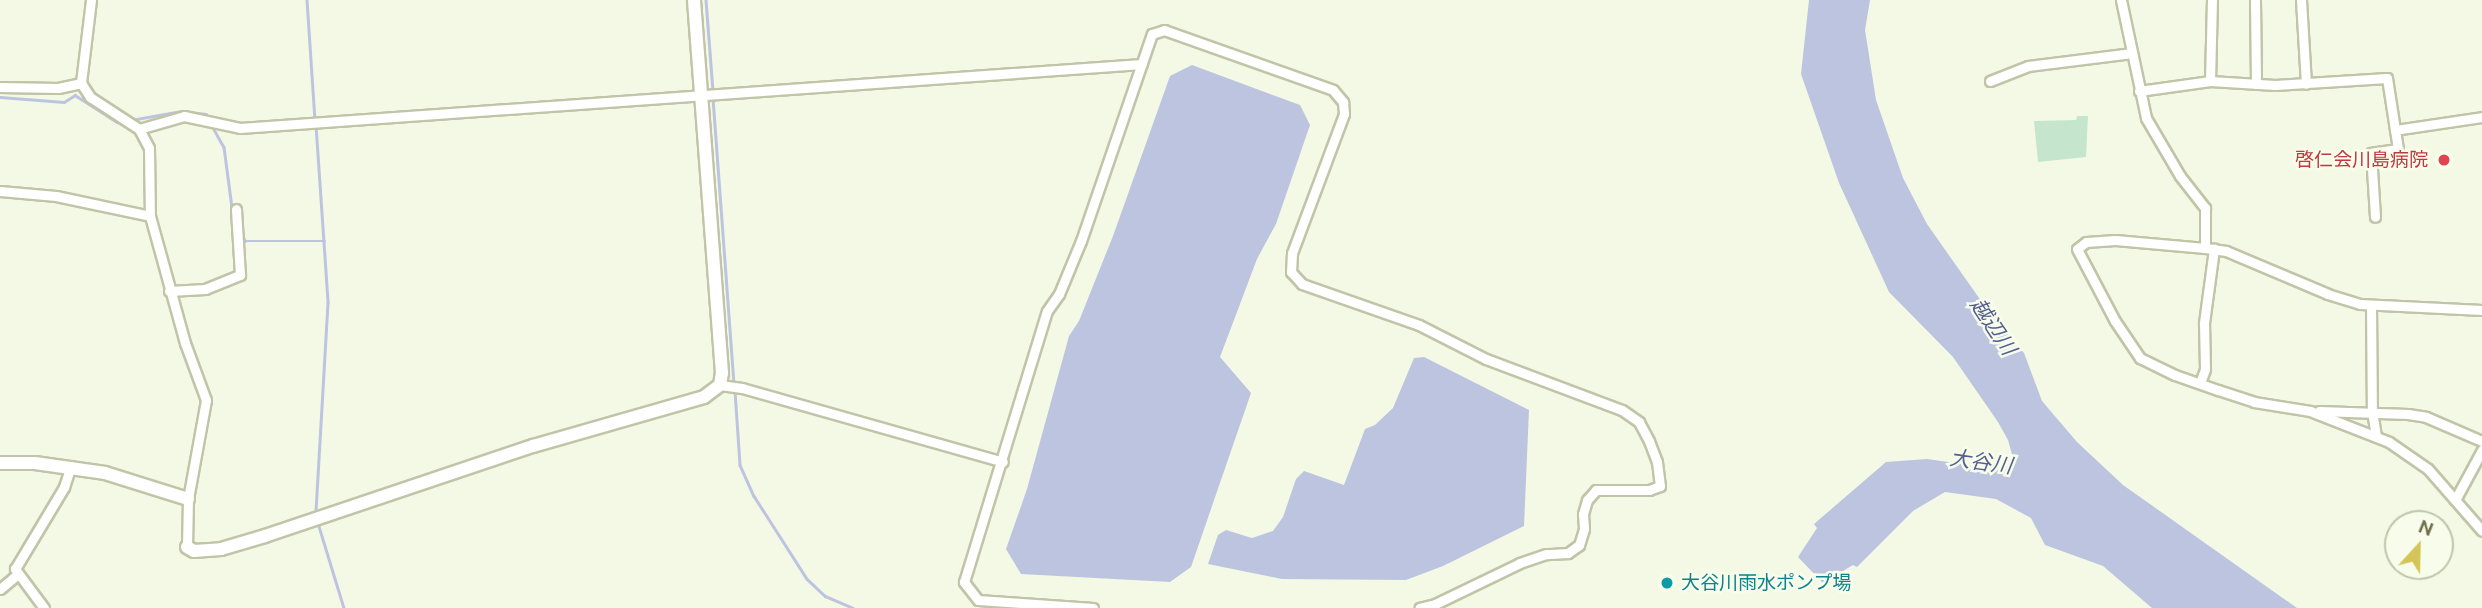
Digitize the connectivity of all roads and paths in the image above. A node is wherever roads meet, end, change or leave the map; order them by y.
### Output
1 (92, 0) edge
2 (694, 0) edge
3 (2121, 0) edge
4 (2212, 0) edge
5 (2255, 0) edge
6 (2301, 0) edge
7 (2132, 53) junction
8 (1142, 64) junction
9 (1990, 81) dead end
10 (2210, 81) junction
11 (81, 83) junction
12 (2256, 84) junction
13 (2306, 84) junction
14 (0, 86) edge
15 (2139, 91) junction
16 (701, 96) junction
17 (2482, 117) edge
18 (139, 129) junction
19 (2395, 130) junction
20 (0, 191) edge
21 (236, 209) dead end
22 (150, 216) junction
23 (2375, 217) dead end
24 (2209, 248) junction
25 (169, 290) junction
26 (2371, 305) junction
27 (2482, 310) edge
28 (2200, 383) junction
29 (720, 385) junction
30 (2310, 411) junction
31 (2372, 411) junction
32 (2376, 436) junction
33 (2482, 441) edge
34 (2482, 450) edge
35 (1003, 462) junction
36 (0, 463) edge
37 (71, 466) junction
38 (188, 499) junction
39 (2455, 500) junction
40 (2482, 531) edge
41 (187, 547) joint
42 (18, 574) junction
43 (0, 589) edge
44 (44, 608) edge
45 (1093, 608) edge
46 (1419, 608) edge

1 - 11 street
2 - 16 street
3 - 7 street
4 - 10 street
5 - 12 street
6 - 13 street
7 - 9 street
7 - 15 street
8 - 16 street
8 - 35 street
8 - 46 street
10 - 12 street
10 - 15 street
11 - 14 street
11 - 18 street
12 - 13 street
13 - 19 street
15 - 24 street
16 - 18 street
16 - 29 street
17 - 19 street
18 - 22 street
19 - 23 street
20 - 22 street
21 - 25 street
22 - 25 street
24 - 26 street
24 - 28 street
24 - 28 street
25 - 38 street
26 - 27 street
26 - 31 street
28 - 30 street
29 - 35 street
29 - 41 street
30 - 31 street
30 - 32 street
31 - 32 street
31 - 33 street
32 - 39 street
34 - 39 street
35 - 45 street
36 - 37 street
37 - 38 street
37 - 42 street
38 - 41 street
39 - 40 street
42 - 43 street
42 - 44 street

